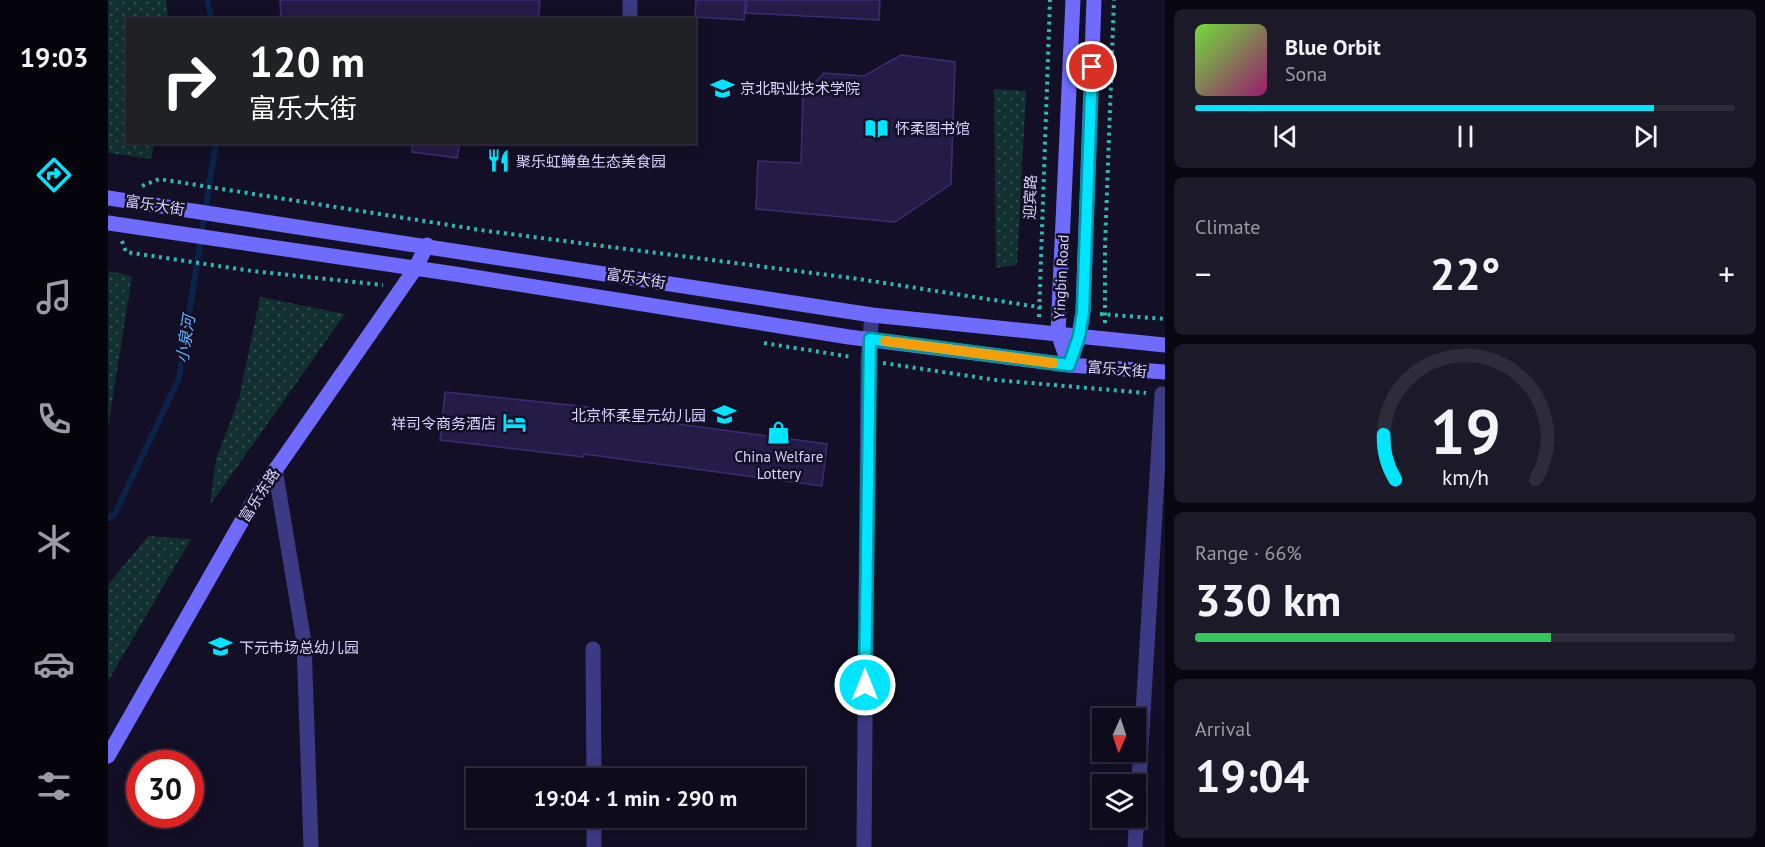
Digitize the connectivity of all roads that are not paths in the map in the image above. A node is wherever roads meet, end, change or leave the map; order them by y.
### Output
1 (630, 0) edge
2 (1073, 0) edge
3 (1094, 0) edge
4 (630, 18) edge
5 (111, 198) edge
6 (111, 224) edge
7 (427, 245) junction
8 (415, 269) junction
9 (872, 315) junction
10 (1058, 333) junction
11 (1079, 336) junction
12 (870, 339) junction
13 (1165, 345) edge
14 (1069, 365) junction
15 (1165, 372) edge
16 (1162, 394) dead end
17 (275, 469) junction
18 (593, 650) dead end
19 (108, 756) edge
20 (594, 768) edge
21 (594, 828) edge
22 (311, 847) edge
23 (594, 847) edge
24 (864, 847) edge
25 (1135, 847) edge

1 - 4 street
2 - 10 main road, Yingbin Road
3 - 11 main road, Yingbin Road
5 - 7 main road, 富乐大街
6 - 8 main road, 富乐大街
7 - 8 main road, 富乐东路
7 - 9 main road, 富乐大街
8 - 12 main road, 富乐大街
8 - 17 main road, 富乐东路
9 - 10 main road, 富乐大街
9 - 12 street
10 - 11 main road, 富乐大街
10 - 14 main road, Yingbin Road
11 - 13 main road, 富乐大街
11 - 14 main road, Yingbin Road
12 - 14 main road, 富乐大街
12 - 24 street
14 - 15 main road, 富乐大街
16 - 25 street
17 - 19 main road, 富乐东路
17 - 22 street
18 - 20 street
21 - 23 street

